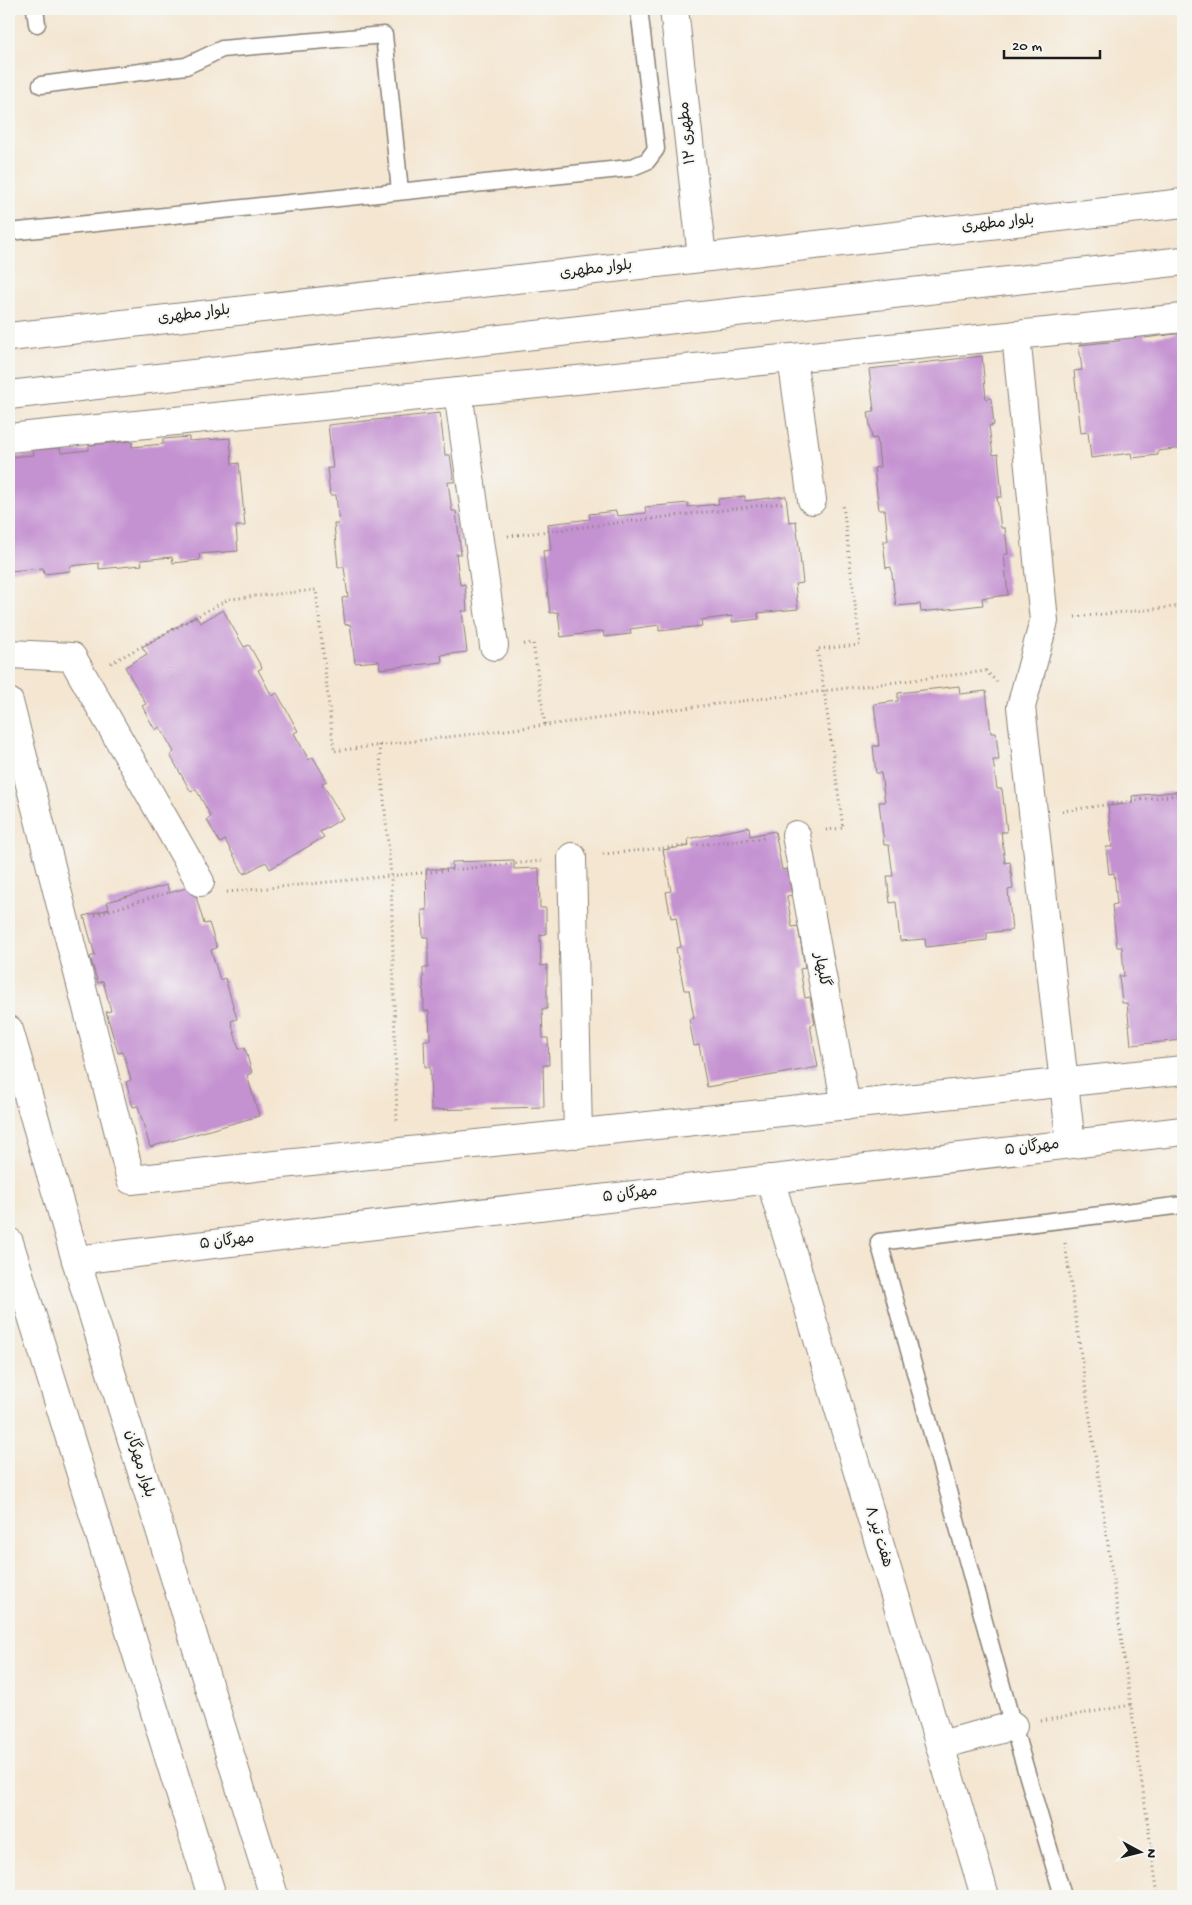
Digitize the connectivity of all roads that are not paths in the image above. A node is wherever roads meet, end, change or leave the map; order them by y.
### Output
1 (638, 9) edge
2 (674, 9) edge
3 (41, 85) dead end
4 (400, 191) junction
5 (1183, 203) edge
6 (9, 232) edge
7 (702, 258) junction
8 (1183, 261) edge
9 (1183, 318) edge
10 (1016, 335) junction
11 (9, 336) edge
12 (792, 358) junction
13 (458, 392) junction
14 (9, 395) edge
15 (9, 438) edge
16 (812, 500) road end
17 (494, 646) road end
18 (9, 654) edge
19 (9, 702) edge
20 (796, 835) road end
21 (572, 858) road end
22 (200, 882) road end
23 (9, 1030) edge
24 (1183, 1070) edge
25 (1064, 1083) junction
26 (846, 1106) junction
27 (1183, 1131) edge
28 (578, 1134) junction
29 (1071, 1144) junction
30 (770, 1179) junction
31 (1183, 1205) edge
32 (11, 1258) edge
33 (76, 1260) junction
34 (1013, 1726) junction
35 (940, 1745) junction
36 (212, 1896) edge
37 (274, 1896) edge
38 (985, 1896) edge
39 (1063, 1896) edge

1 - 4 lane
2 - 7 street, مطهری ۱۲
3 - 4 lane
4 - 6 lane
5 - 7 street, بلوار مطهری
7 - 11 street, بلوار مطهری
8 - 14 street
9 - 10 street
10 - 12 street
10 - 25 street
12 - 13 street
12 - 16 street
13 - 15 street
13 - 17 street
18 - 22 street
19 - 28 street
20 - 26 street, گلبهار
21 - 28 street
23 - 33 street, بلوار مهرگان
24 - 25 street
25 - 26 street
25 - 29 street
26 - 28 street
27 - 29 street, مهرگان ۵
29 - 30 street, مهرگان ۵
30 - 33 street, مهرگان ۵
30 - 35 street, هفت تیر ۸
31 - 34 lane
32 - 36 street
33 - 37 street, بلوار مهرگان
34 - 35 street
34 - 39 lane
35 - 38 street, هفت تیر ۸

